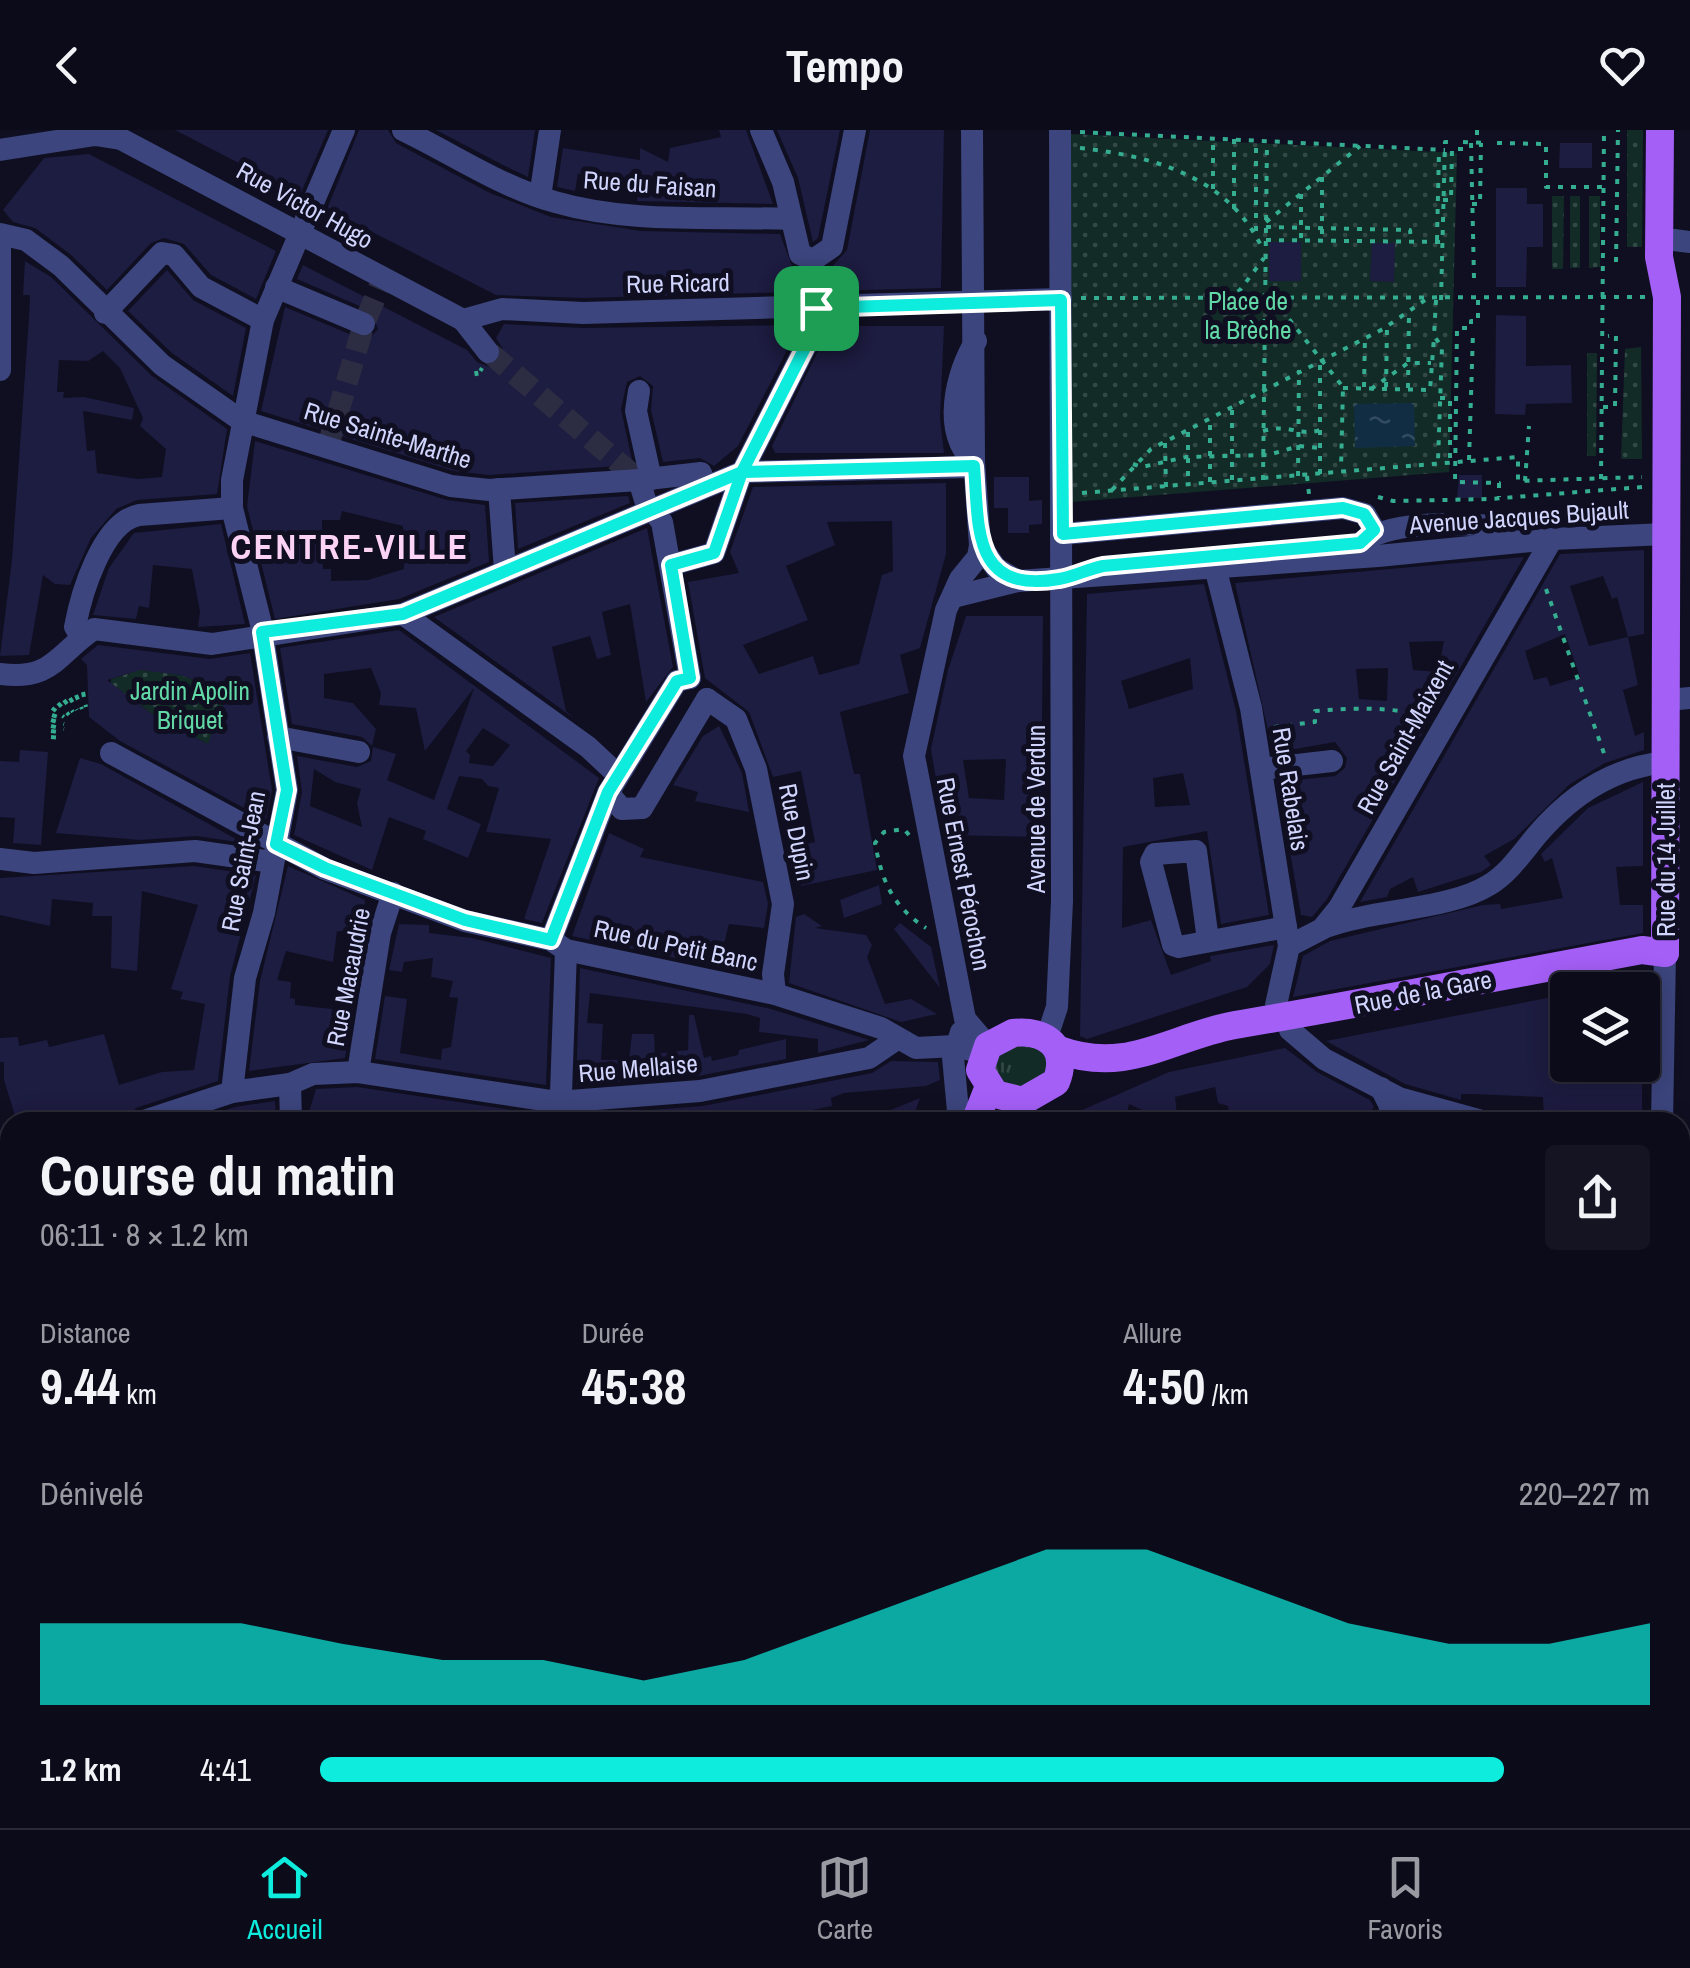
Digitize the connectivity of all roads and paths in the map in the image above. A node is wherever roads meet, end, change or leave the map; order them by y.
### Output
1 (344, 130) edge
2 (403, 130) edge
3 (550, 130) edge
4 (761, 130) edge
5 (855, 130) edge
6 (972, 130) edge
7 (1060, 130) edge
8 (1477, 130) edge
9 (1604, 130) edge
10 (1618, 130) edge
11 (1660, 130) edge
12 (1675, 130) edge
13 (1213, 138) junction
14 (1234, 140) junction
15 (1256, 141) junction
16 (1267, 142) junction
17 (1454, 142) dead end
18 (1463, 142) dead end
19 (1498, 143) dead end
20 (1477, 144) junction
21 (1360, 146) junction
22 (0, 150) edge
23 (1442, 150) junction
24 (1322, 177) junction
25 (1618, 183) junction
26 (1607, 185) junction
27 (1213, 189) junction
28 (1301, 193) junction
29 (540, 197) junction
30 (1443, 200) junction
31 (1472, 204) junction
32 (1234, 209) junction
33 (790, 219) junction
34 (1266, 224) junction
35 (1301, 228) junction
36 (1322, 229) junction
37 (0, 234) edge
38 (1256, 234) junction
39 (298, 235) junction
40 (1266, 240) junction
41 (1301, 240) junction
42 (1322, 241) junction
43 (1410, 242) junction
44 (1440, 242) junction
45 (1682, 242) edge
46 (0, 248) edge
47 (1266, 255) junction
48 (814, 260) junction
49 (1616, 262) dead end
50 (1474, 278) dead end
51 (276, 287) junction
52 (2, 295) edge
53 (1228, 298) junction
54 (1604, 298) junction
55 (1265, 299) junction
56 (1273, 299) junction
57 (1061, 300) junction
58 (1425, 300) junction
59 (1438, 300) junction
60 (1478, 300) junction
61 (1668, 301) edge
62 (976, 304) junction
63 (816, 308) junction
64 (1409, 313) junction
65 (105, 314) junction
66 (263, 320) junction
67 (463, 320) junction
68 (364, 324) dead end
69 (1387, 327) junction
70 (1473, 332) dead end
71 (1434, 336) junction
72 (1608, 336) dead end
73 (1364, 337) junction
74 (488, 352) tunnel mouth
75 (1320, 359) junction
76 (1430, 363) junction
77 (1408, 364) junction
78 (0, 370) edge
79 (1299, 370) junction
80 (1386, 377) junction
81 (1343, 388) junction
82 (1364, 389) junction
83 (1371, 389) junction
84 (1386, 389) junction
85 (1408, 389) junction
86 (639, 391) dead end
87 (1264, 391) junction
88 (1440, 398) junction
89 (1602, 407) junction
90 (1232, 410) junction
91 (242, 421) junction
92 (1210, 422) junction
93 (1529, 426) dead end
94 (1263, 430) junction
95 (1320, 430) junction
96 (1298, 431) junction
97 (1188, 432) junction
98 (962, 438) dead end
99 (1165, 442) junction
100 (1298, 446) junction
101 (1320, 448) junction
102 (1232, 454) junction
103 (1263, 455) junction
104 (1188, 456) junction
105 (1210, 458) junction
106 (1453, 460) junction
107 (1469, 460) junction
108 (1438, 461) junction
109 (974, 464) junction
110 (1133, 464) junction
111 (1166, 464) junction
112 (947, 468) junction
113 (742, 472) junction
114 (1342, 472) junction
115 (1320, 474) junction
116 (1307, 476) junction
117 (1298, 477) junction
118 (1642, 477) dead end
119 (1601, 479) junction
120 (645, 480) junction
121 (1262, 480) junction
122 (1525, 481) junction
123 (1232, 482) junction
124 (1210, 484) junction
125 (1188, 485) junction
126 (705, 487) junction
127 (1166, 487) junction
128 (1642, 487) dead end
129 (499, 489) junction
130 (1111, 490) junction
131 (1077, 493) dead end
132 (1309, 499) dead end
133 (1498, 499) junction
134 (1393, 501) dead end
135 (232, 508) junction
136 (651, 508) junction
137 (1063, 534) junction
138 (1678, 535) edge
139 (1552, 539) junction
140 (1371, 543) junction
141 (980, 545) junction
142 (671, 565) junction
143 (1215, 567) junction
144 (505, 570) junction
145 (1534, 574) junction
146 (1064, 579) junction
147 (1018, 581) junction
148 (953, 597) junction
149 (403, 614) junction
150 (262, 632) junction
151 (82, 637) junction
152 (0, 674) edge
153 (690, 678) junction
154 (84, 692) dead end
155 (708, 698) junction
156 (1679, 699) edge
157 (52, 708) dead end
158 (70, 719) junction
159 (1433, 720) dead end
160 (51, 726) junction
161 (1254, 730) junction
162 (278, 737) junction
163 (359, 752) dead end
164 (111, 753) dead end
165 (1332, 761) dead end
166 (1667, 762) junction
167 (1261, 769) junction
168 (1611, 776) junction
169 (613, 784) junction
170 (910, 836) dead end
171 (274, 854) junction
172 (0, 859) edge
173 (393, 893) junction
174 (1322, 928) junction
175 (934, 929) dead end
176 (1287, 936) junction
177 (1208, 940) dead end
178 (559, 945) junction
179 (1678, 951) edge
180 (775, 994) junction
181 (1288, 1024) junction
182 (898, 1039) junction
183 (1053, 1044) junction
184 (975, 1048) junction
185 (1136, 1056) junction
186 (358, 1072) junction
187 (290, 1084) junction
188 (988, 1088) junction
189 (1050, 1088) junction
190 (1381, 1088) junction
191 (232, 1092) junction
192 (171, 1112) edge
193 (290, 1112) edge
194 (561, 1112) edge
195 (961, 1112) edge
196 (979, 1112) edge
197 (1007, 1112) edge
198 (1390, 1112) edge
199 (1437, 1112) edge
200 (1663, 1112) edge

1 - 39 street, Rue Saint-Jean
2 - 29 street, Rue du Faisan
3 - 29 street
4 - 33 street
5 - 48 street
6 - 62 street
7 - 57 street, Avenue de Verdun
8 - 20 path
9 - 26 path
10 - 25 path
11 - 61 main road, Rue du 14 Juillet
12 - 45 main road, Rue du 14 Juillet
13 - 14 path
13 - 27 path
13 - 27 path
14 - 15 path
14 - 32 path
15 - 16 path
15 - 38 path
16 - 21 path
16 - 34 path
17 - 23 path
18 - 20 path
19 - 26 path
20 - 30 path
20 - 31 path
20 - 31 path
21 - 23 path
21 - 24 path
22 - 39 street, Rue Victor Hugo
23 - 30 path
23 - 44 path
24 - 28 path
24 - 36 path
25 - 26 path
25 - 49 path
26 - 54 path
27 - 32 path
28 - 34 path
28 - 35 path
29 - 33 street, Rue du Faisan
30 - 44 path
31 - 50 path
32 - 38 path
33 - 48 street
34 - 35 path
34 - 40 path
35 - 36 path
35 - 41 path
36 - 42 path
36 - 43 path
37 - 65 street, Rue Sainte-Marthe
38 - 47 path
39 - 51 street, Rue Saint-Jean
39 - 67 street, Rue Victor Hugo
40 - 41 path
40 - 47 path
41 - 42 path
42 - 43 path
43 - 44 path
44 - 59 path
45 - 61 main road, Rue du 14 Juillet
46 - 52 street
47 - 53 path
47 - 55 path
48 - 63 street
51 - 66 street, Rue Saint-Jean
51 - 68 street
52 - 78 street
53 - 55 path
53 - 57 path
54 - 60 path
54 - 61 path
54 - 89 path
55 - 56 path
55 - 87 path
56 - 58 path
56 - 75 path
57 - 62 street, Rue Ricard
57 - 137 street, Avenue de Verdun
58 - 59 path
58 - 64 path
59 - 60 path
59 - 71 path
60 - 106 path
61 - 138 main road, Rue du 14 Juillet
62 - 63 street, Rue Ricard
62 - 109 street
63 - 67 street, Rue Ricard
63 - 113 street
64 - 69 path
64 - 77 path
65 - 66 street
65 - 91 street, Rue Sainte-Marthe
66 - 91 street, Rue Saint-Jean
67 - 74 street, Rue Victor Hugo
69 - 73 path
69 - 80 path
70 - 107 path
71 - 76 path
71 - 88 path
72 - 89 path
73 - 75 path
73 - 82 path
75 - 79 path
75 - 81 path
75 - 95 path
76 - 77 path
76 - 85 path
77 - 80 path
77 - 85 path
79 - 87 path
79 - 96 path
80 - 83 path
80 - 84 path
81 - 82 path
81 - 114 path
82 - 83 path
83 - 84 path
84 - 85 path
86 - 120 street
87 - 90 path
87 - 94 path
88 - 106 path
88 - 108 path
89 - 119 path
90 - 92 path
90 - 102 path
91 - 129 street, Rue Sainte-Marthe
91 - 135 street, Rue Saint-Jean
92 - 97 path
92 - 105 path
93 - 122 path
94 - 96 path
94 - 103 path
95 - 96 path
95 - 101 path
96 - 100 path
97 - 99 path
97 - 104 path
98 - 112 street
99 - 110 path
99 - 111 path
100 - 101 path
100 - 103 path
100 - 117 path
101 - 115 path
102 - 103 path
102 - 105 path
102 - 123 path
103 - 121 path
104 - 105 path
104 - 111 path
104 - 125 path
105 - 124 path
106 - 107 path
106 - 108 path
106 - 133 path
107 - 122 path
108 - 114 path
109 - 112 street
109 - 141 street
110 - 111 path
110 - 130 path
111 - 127 path
112 - 113 street
113 - 126 street
113 - 142 street
114 - 115 path
115 - 116 path
116 - 117 path
116 - 132 path
117 - 121 path
118 - 119 path
119 - 122 path
120 - 126 street, Rue Sainte-Marthe
120 - 129 street, Rue Sainte-Marthe
120 - 136 street
121 - 123 path
123 - 124 path
124 - 125 path
125 - 127 path
126 - 136 street
127 - 130 path
128 - 133 path
129 - 144 street
130 - 131 path
133 - 134 path
135 - 150 street, Rue Saint-Jean
135 - 151 street
136 - 142 street
136 - 144 street
137 - 140 street
137 - 146 street, Avenue de Verdun
138 - 139 street, Avenue Jacques Bujault
138 - 140 street
138 - 156 main road, Rue du 14 Juillet
139 - 140 street, Avenue Jacques Bujault
139 - 145 street, Rue Saint-Maixent
140 - 143 street, Avenue Jacques Bujault
140 - 146 street
141 - 147 street
141 - 148 street, Rue Ernest Pérochon
142 - 153 street
143 - 146 street, Avenue Jacques Bujault
143 - 161 street, Rue Rabelais
144 - 149 street
145 - 168 path
145 - 174 street, Rue Saint-Maixent
146 - 147 street, Avenue Jacques Bujault
146 - 183 street, Avenue de Verdun
147 - 148 street
148 - 184 street, Rue Ernest Pérochon
149 - 150 street
149 - 169 street
150 - 151 street
150 - 162 street, Rue Saint-Jean
151 - 152 street
153 - 155 street, Rue Dupin
153 - 169 street
154 - 158 path
155 - 169 street
155 - 180 street, Rue Dupin
156 - 166 main road, Rue du 14 Juillet
157 - 158 path
158 - 158 path
158 - 160 path
158 - 160 path
158 - 160 path
159 - 161 path
161 - 167 street, Rue Rabelais
162 - 163 street
162 - 171 street, Rue Saint-Jean
164 - 171 street
165 - 167 street
166 - 168 street
166 - 179 main road, Rue du 14 Juillet
167 - 176 street, Rue Rabelais
168 - 174 street
169 - 178 street
170 - 175 path
171 - 172 street
171 - 173 street, Rue du Petit Banc
171 - 191 street, Rue Saint-Jean
173 - 178 street, Rue du Petit Banc
173 - 186 street, Rue Macaudrie
174 - 176 street, Rue Saint-Maixent
176 - 177 street, Rue Saint-Maixent
176 - 181 street, Rue Rabelais
178 - 180 street, Rue du Petit Banc
178 - 194 street
179 - 181 main road, Rue de la Gare
179 - 200 street, Rue du 14 Juillet
180 - 182 street, Rue du Petit Banc
181 - 185 main road, Rue de la Gare
181 - 190 street
182 - 184 street
182 - 194 street, Rue Mellaise
183 - 184 main road
183 - 185 main road, Rue de la Gare
183 - 189 main road
184 - 188 main road
184 - 195 street
185 - 189 main road, Rue de la Gare
186 - 187 street, Rue Mellaise
186 - 194 street, Rue Mellaise
187 - 191 street, Rue Mellaise
187 - 193 street
188 - 196 main road
188 - 197 main road
189 - 197 main road
190 - 198 street
190 - 199 street
191 - 192 street, Rue Mellaise

